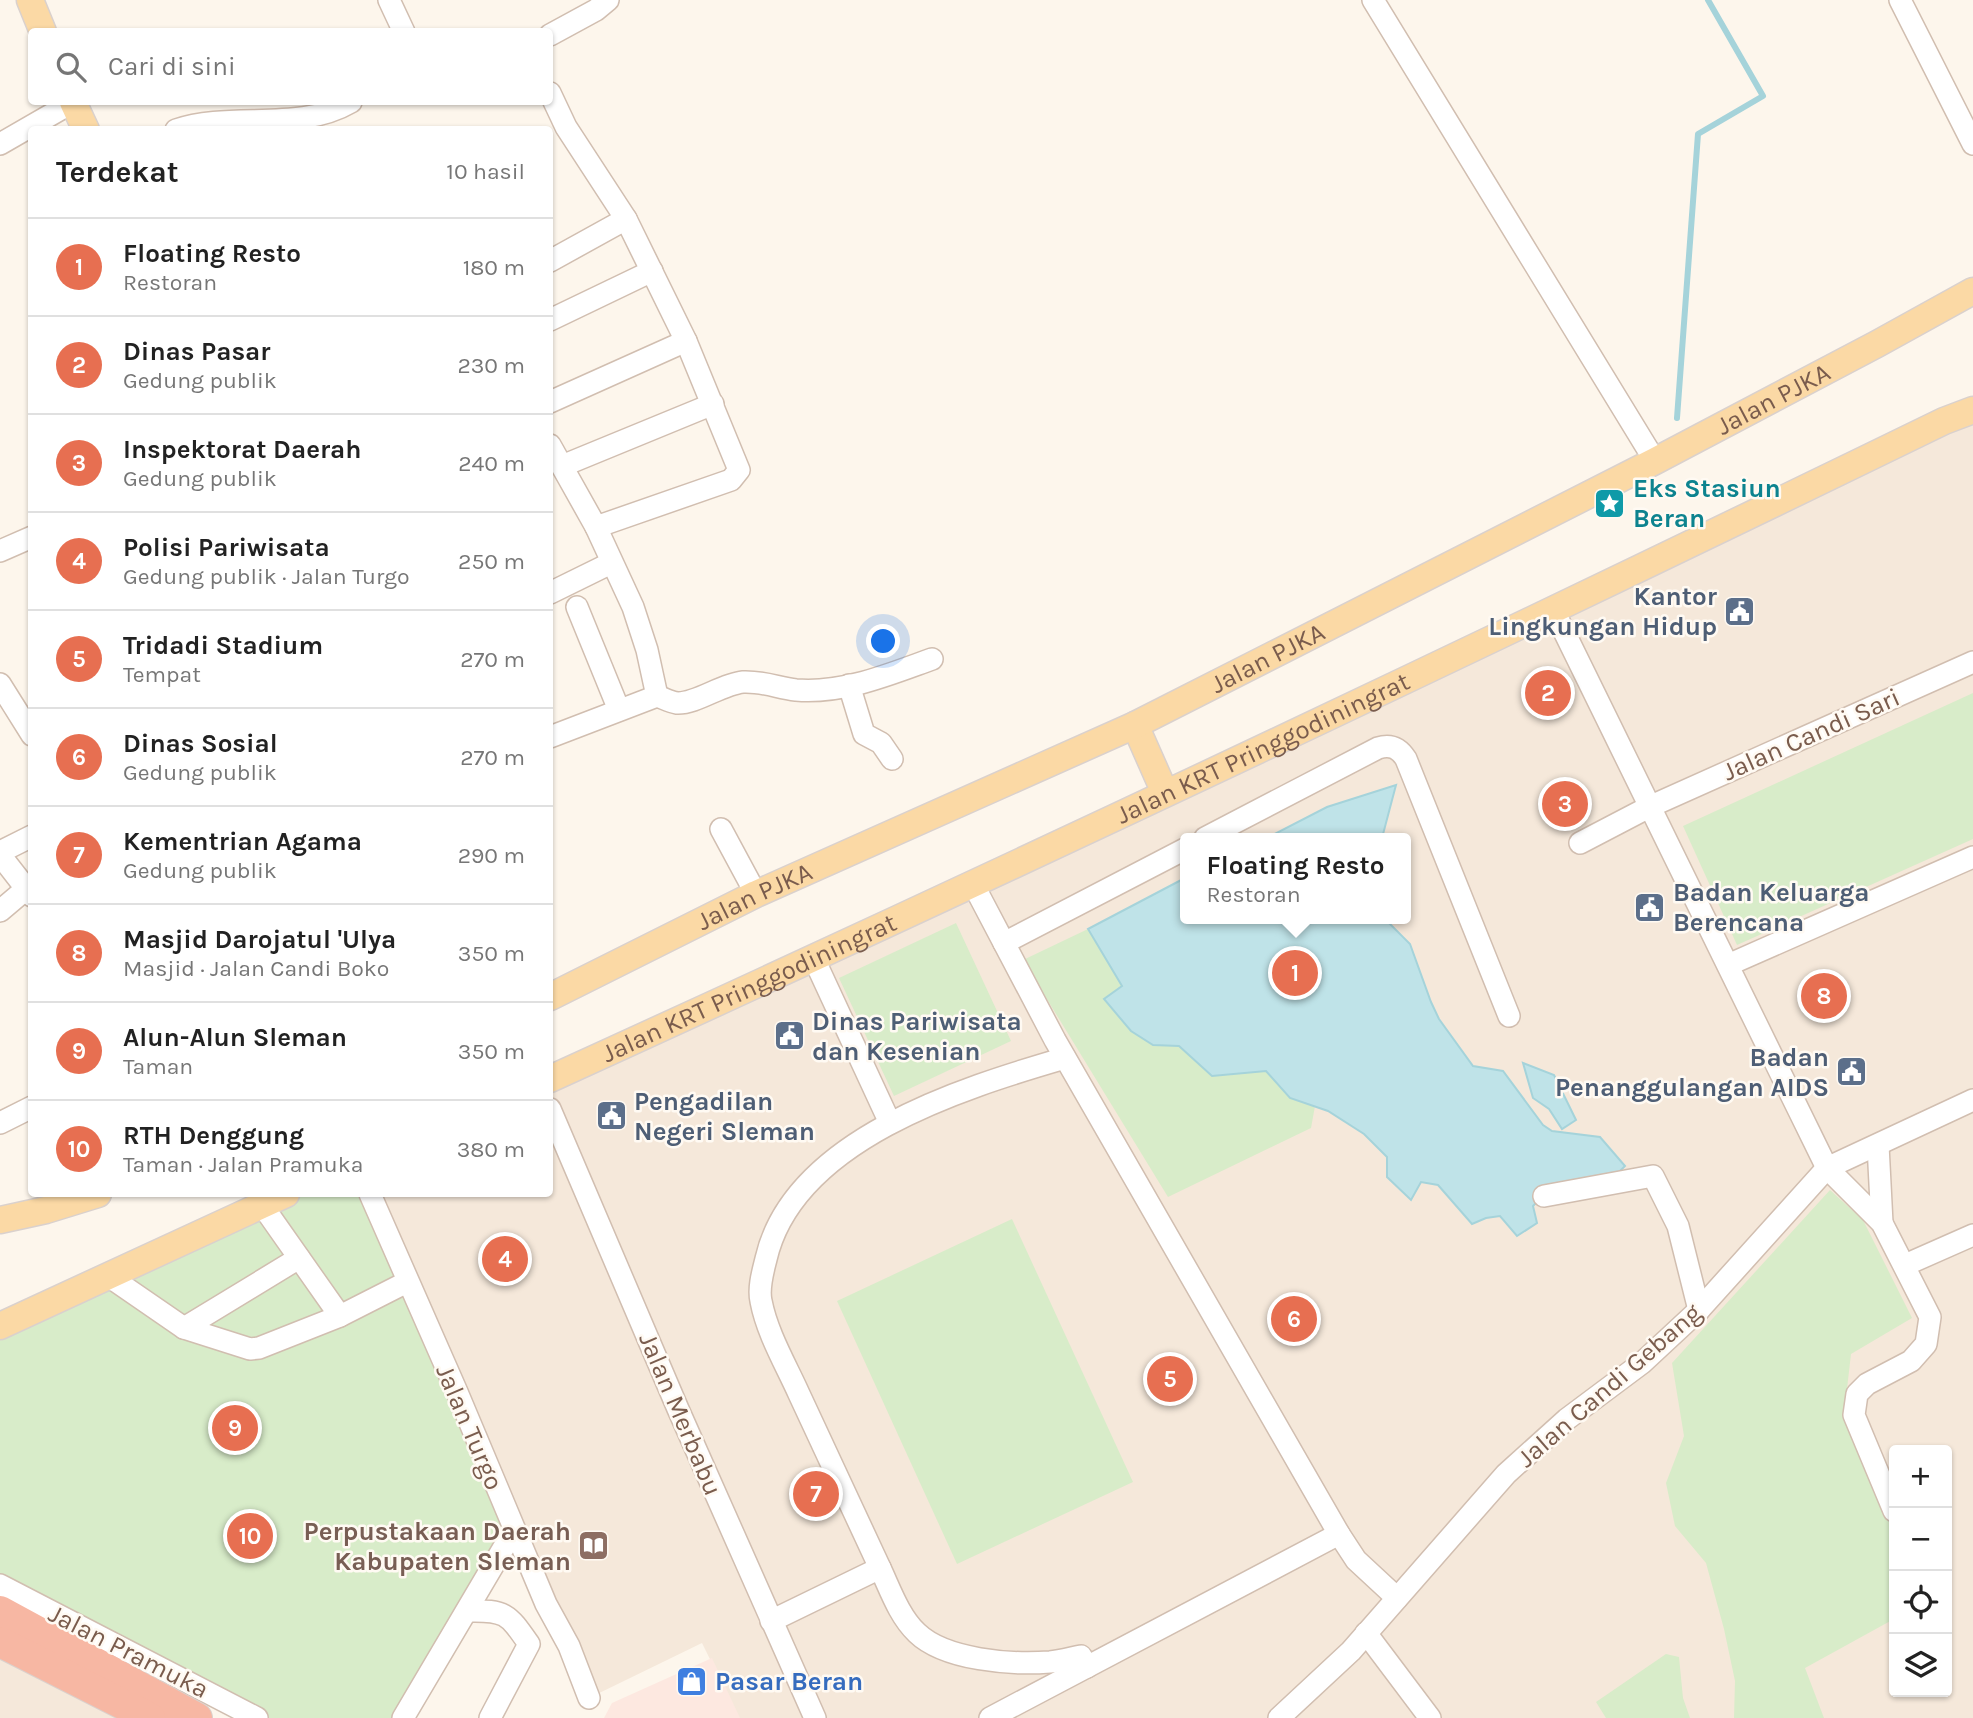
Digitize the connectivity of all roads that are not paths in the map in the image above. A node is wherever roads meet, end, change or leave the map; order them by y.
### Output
1 (30, 0) edge
2 (390, 0) edge
3 (608, 0) edge
4 (1373, 0) edge
5 (1900, 0) edge
6 (580, 8) edge
7 (41, 28) edge
8 (402, 28) edge
9 (553, 32) edge
10 (68, 105) edge
11 (74, 105) edge
12 (345, 105) edge
13 (552, 105) edge
14 (31, 126) edge
15 (84, 126) edge
16 (196, 126) edge
17 (28, 128) edge
18 (558, 132) edge
19 (0, 144) edge
20 (1973, 144) edge
21 (626, 219) junction
22 (553, 259) edge
23 (652, 271) junction
24 (1973, 290) edge
25 (553, 319) edge
26 (686, 341) junction
27 (553, 401) edge
28 (713, 404) junction
29 (1973, 410) edge
30 (553, 451) edge
31 (1655, 461) junction
32 (562, 466) junction
33 (596, 527) junction
34 (28, 539) edge
35 (0, 551) edge
36 (611, 563) junction
37 (553, 592) edge
38 (577, 607) dead end
39 (1554, 611) junction
40 (932, 659) dead end
41 (1973, 662) edge
42 (0, 684) edge
43 (849, 685) junction
44 (656, 696) junction
45 (619, 710) junction
46 (1135, 725) junction
47 (28, 729) edge
48 (553, 736) edge
49 (891, 759) dead end
50 (1165, 793) junction
51 (1649, 807) junction
52 (721, 829) dead end
53 (1215, 833) edge
54 (28, 837) edge
55 (1580, 843) dead end
56 (1180, 852) edge
57 (0, 853) edge
58 (1973, 857) edge
59 (974, 884) junction
60 (28, 891) edge
61 (28, 893) edge
62 (756, 894) junction
63 (0, 911) edge
64 (1004, 943) junction
65 (814, 959) junction
66 (1728, 965) junction
67 (553, 996) edge
68 (1509, 1016) dead end
69 (1065, 1058) junction
70 (553, 1078) edge
71 (1973, 1100) edge
72 (28, 1109) edge
73 (553, 1116) edge
74 (890, 1123) junction
75 (0, 1124) edge
76 (1878, 1145) junction
77 (1827, 1168) junction
78 (1544, 1196) dead end
79 (89, 1197) edge
80 (280, 1197) edge
81 (371, 1197) edge
82 (261, 1206) junction
83 (0, 1220) edge
84 (1882, 1223) junction
85 (1973, 1235) edge
86 (299, 1258) junction
87 (1905, 1265) junction
88 (110, 1276) junction
89 (407, 1282) junction
90 (1699, 1310) junction
91 (340, 1316) junction
92 (0, 1326) edge
93 (184, 1328) junction
94 (1893, 1508) edge
95 (514, 1530) junction
96 (1339, 1534) junction
97 (880, 1568) junction
98 (0, 1585) edge
99 (1397, 1598) junction
100 (545, 1604) junction
101 (0, 1611) edge
102 (468, 1611) junction
103 (771, 1621) junction
104 (1366, 1633) junction
105 (0, 1642) edge
106 (529, 1644) junction
107 (1087, 1667) junction
108 (589, 1698) dead end
109 (150, 1718) edge
110 (197, 1718) edge
111 (257, 1718) edge
112 (403, 1718) edge
113 (491, 1718) edge
114 (815, 1718) edge
115 (990, 1718) edge
116 (1279, 1718) edge
117 (1430, 1718) edge

1 - 7 main road
2 - 8 street
3 - 6 street
4 - 31 street
5 - 20 street
6 - 9 street
10 - 14 street
11 - 15 main road
12 - 16 street
13 - 18 street
17 - 19 street
18 - 21 street
21 - 22 street
21 - 23 street
23 - 25 street
23 - 26 street
24 - 31 main road, Jalan PJKA
26 - 27 street
26 - 28 street
28 - 32 street
28 - 33 street
29 - 39 main road, Jalan KRT Pringgodiningrat
30 - 32 street
31 - 46 main road, Jalan PJKA
32 - 33 street
33 - 36 street
34 - 35 street
36 - 37 street
36 - 44 street
38 - 45 street
39 - 50 main road, Jalan KRT Pringgodiningrat
39 - 51 street
40 - 43 street
41 - 51 street, Jalan Candi Sari
42 - 47 street
43 - 44 street
43 - 49 street
44 - 45 street
45 - 48 street
46 - 50 main road
46 - 62 main road, Jalan PJKA
50 - 59 main road, Jalan KRT Pringgodiningrat
51 - 55 street, Jalan Candi Sari
51 - 66 street
52 - 62 street
53 - 68 street
54 - 57 street
56 - 64 street
57 - 60 street
58 - 66 street
59 - 64 street
59 - 65 main road, Jalan KRT Pringgodiningrat
61 - 63 street
62 - 67 main road, Jalan PJKA
64 - 69 street
65 - 70 main road, Jalan KRT Pringgodiningrat
65 - 74 street
66 - 77 street
69 - 74 street
69 - 96 street
71 - 76 street, Jalan Candi Gebang
72 - 75 street
73 - 103 street, Jalan Merbabu
74 - 97 street
76 - 77 street, Jalan Candi Gebang
76 - 84 street
77 - 84 street
77 - 90 street, Jalan Candi Gebang
78 - 90 street
79 - 83 main road
80 - 82 main road
81 - 89 street, Jalan Turgo
82 - 86 street
82 - 88 main road
84 - 87 street
85 - 87 street
86 - 91 street
86 - 93 street
87 - 94 street
88 - 92 main road
88 - 93 street
89 - 91 street
89 - 95 street, Jalan Turgo
90 - 99 street, Jalan Candi Gebang
91 - 93 street
95 - 100 street, Jalan Turgo
95 - 102 street
96 - 99 street
96 - 107 street
97 - 103 street
97 - 107 street
98 - 111 street, Jalan Pramuka
99 - 104 street, Jalan Candi Gebang
100 - 106 street
100 - 108 street, Jalan Turgo
101 - 110 highway
102 - 106 street
102 - 112 street
103 - 114 street, Jalan Merbabu
104 - 116 street, Jalan Candi Gebang
104 - 117 street
105 - 109 highway
106 - 113 street
107 - 115 street

